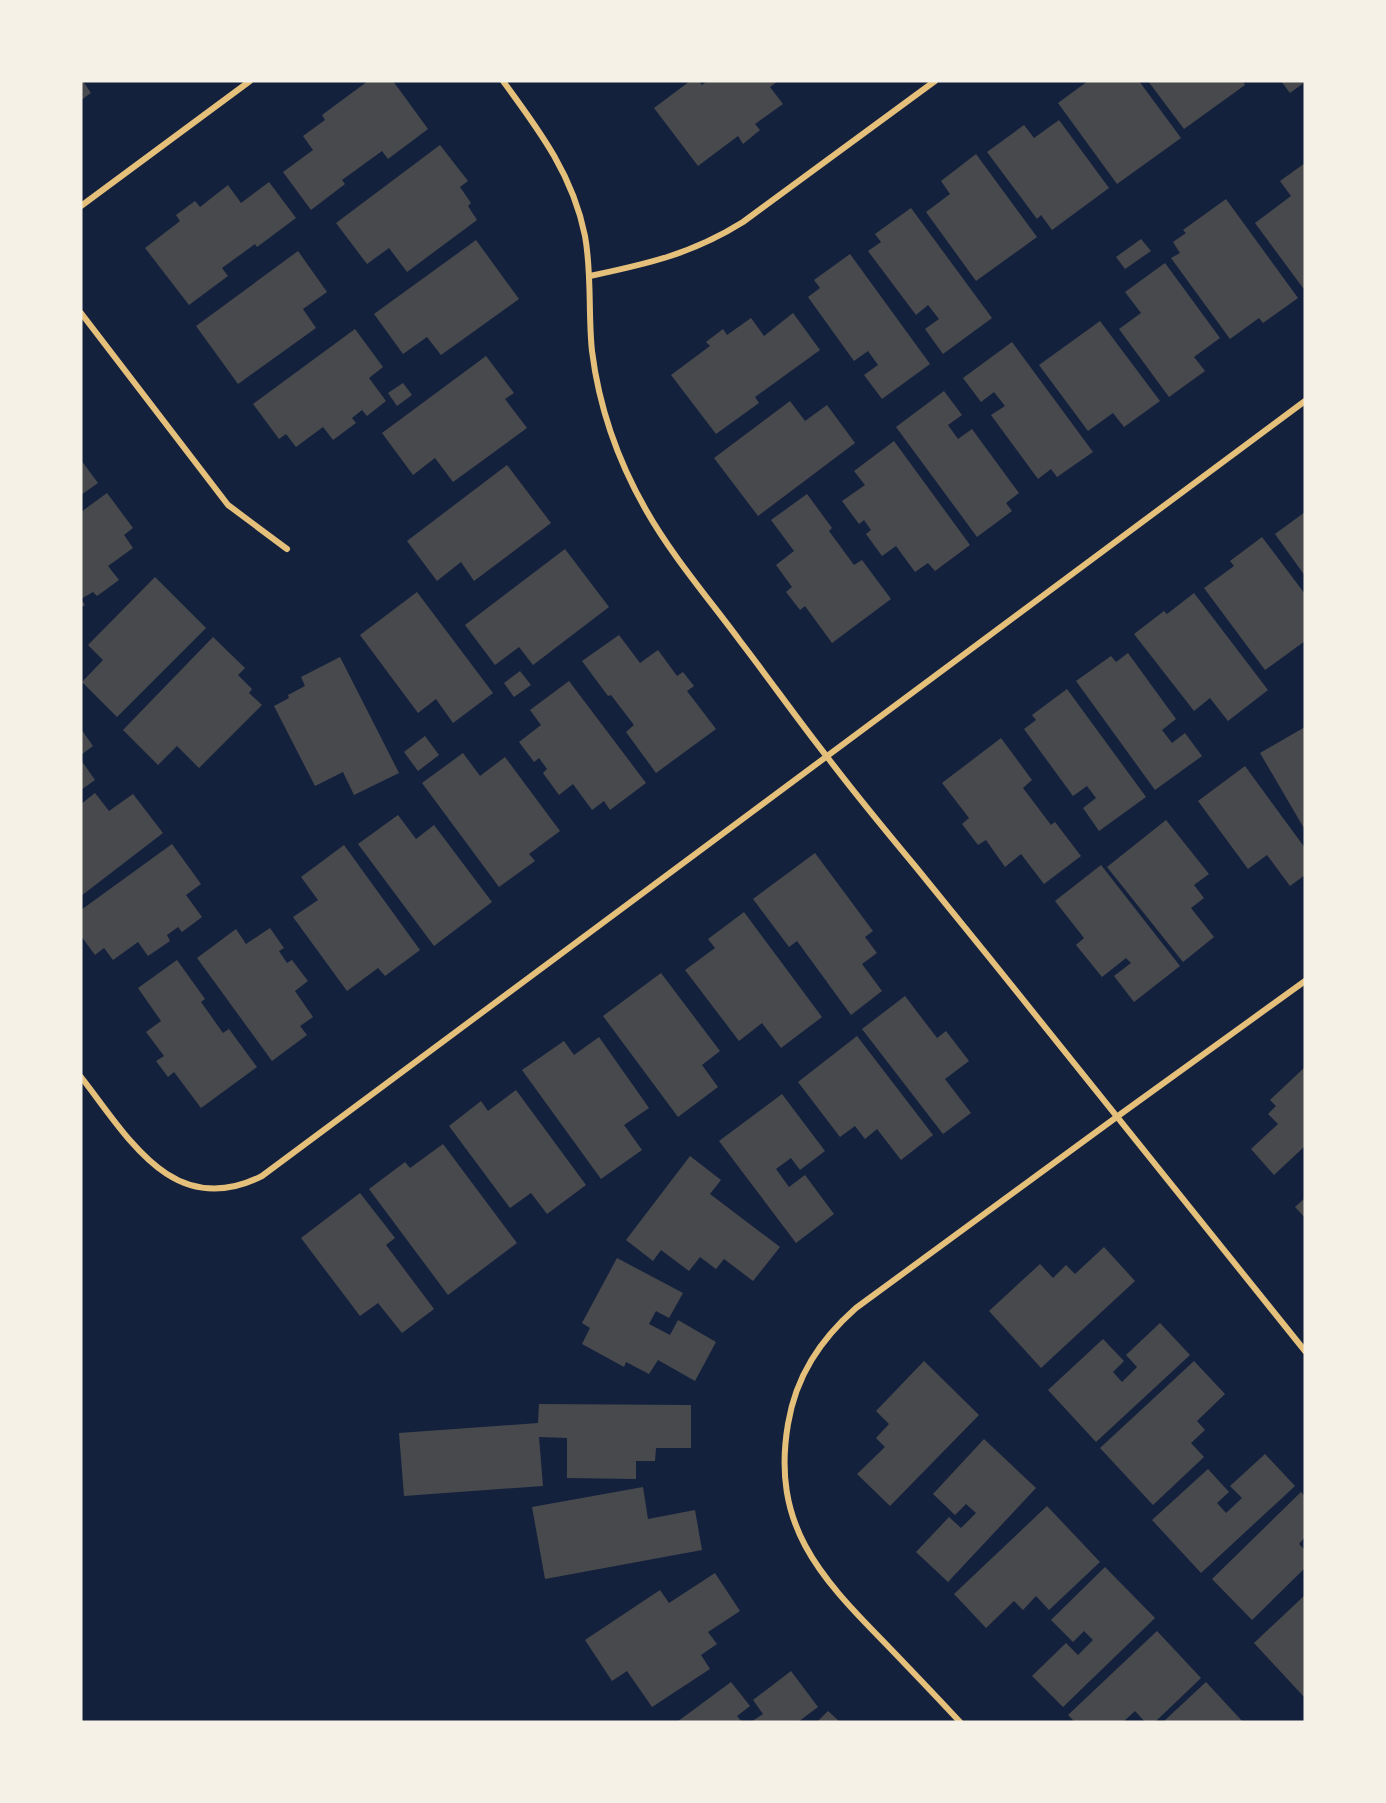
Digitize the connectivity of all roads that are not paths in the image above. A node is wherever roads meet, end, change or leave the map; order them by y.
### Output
1 (250, 81) edge
2 (503, 81) edge
3 (935, 81) edge
4 (81, 206) edge
5 (590, 276) junction
6 (81, 313) edge
7 (1305, 401) edge
8 (287, 549) dead end
9 (827, 757) junction
10 (1305, 981) edge
11 (81, 1077) edge
12 (1118, 1116) junction
13 (1305, 1351) edge
14 (960, 1722) edge

1 - 4 street
2 - 5 street
3 - 5 street
5 - 9 street
6 - 8 street
7 - 9 street
9 - 11 street
9 - 12 street
10 - 12 street
12 - 13 street
12 - 14 street

